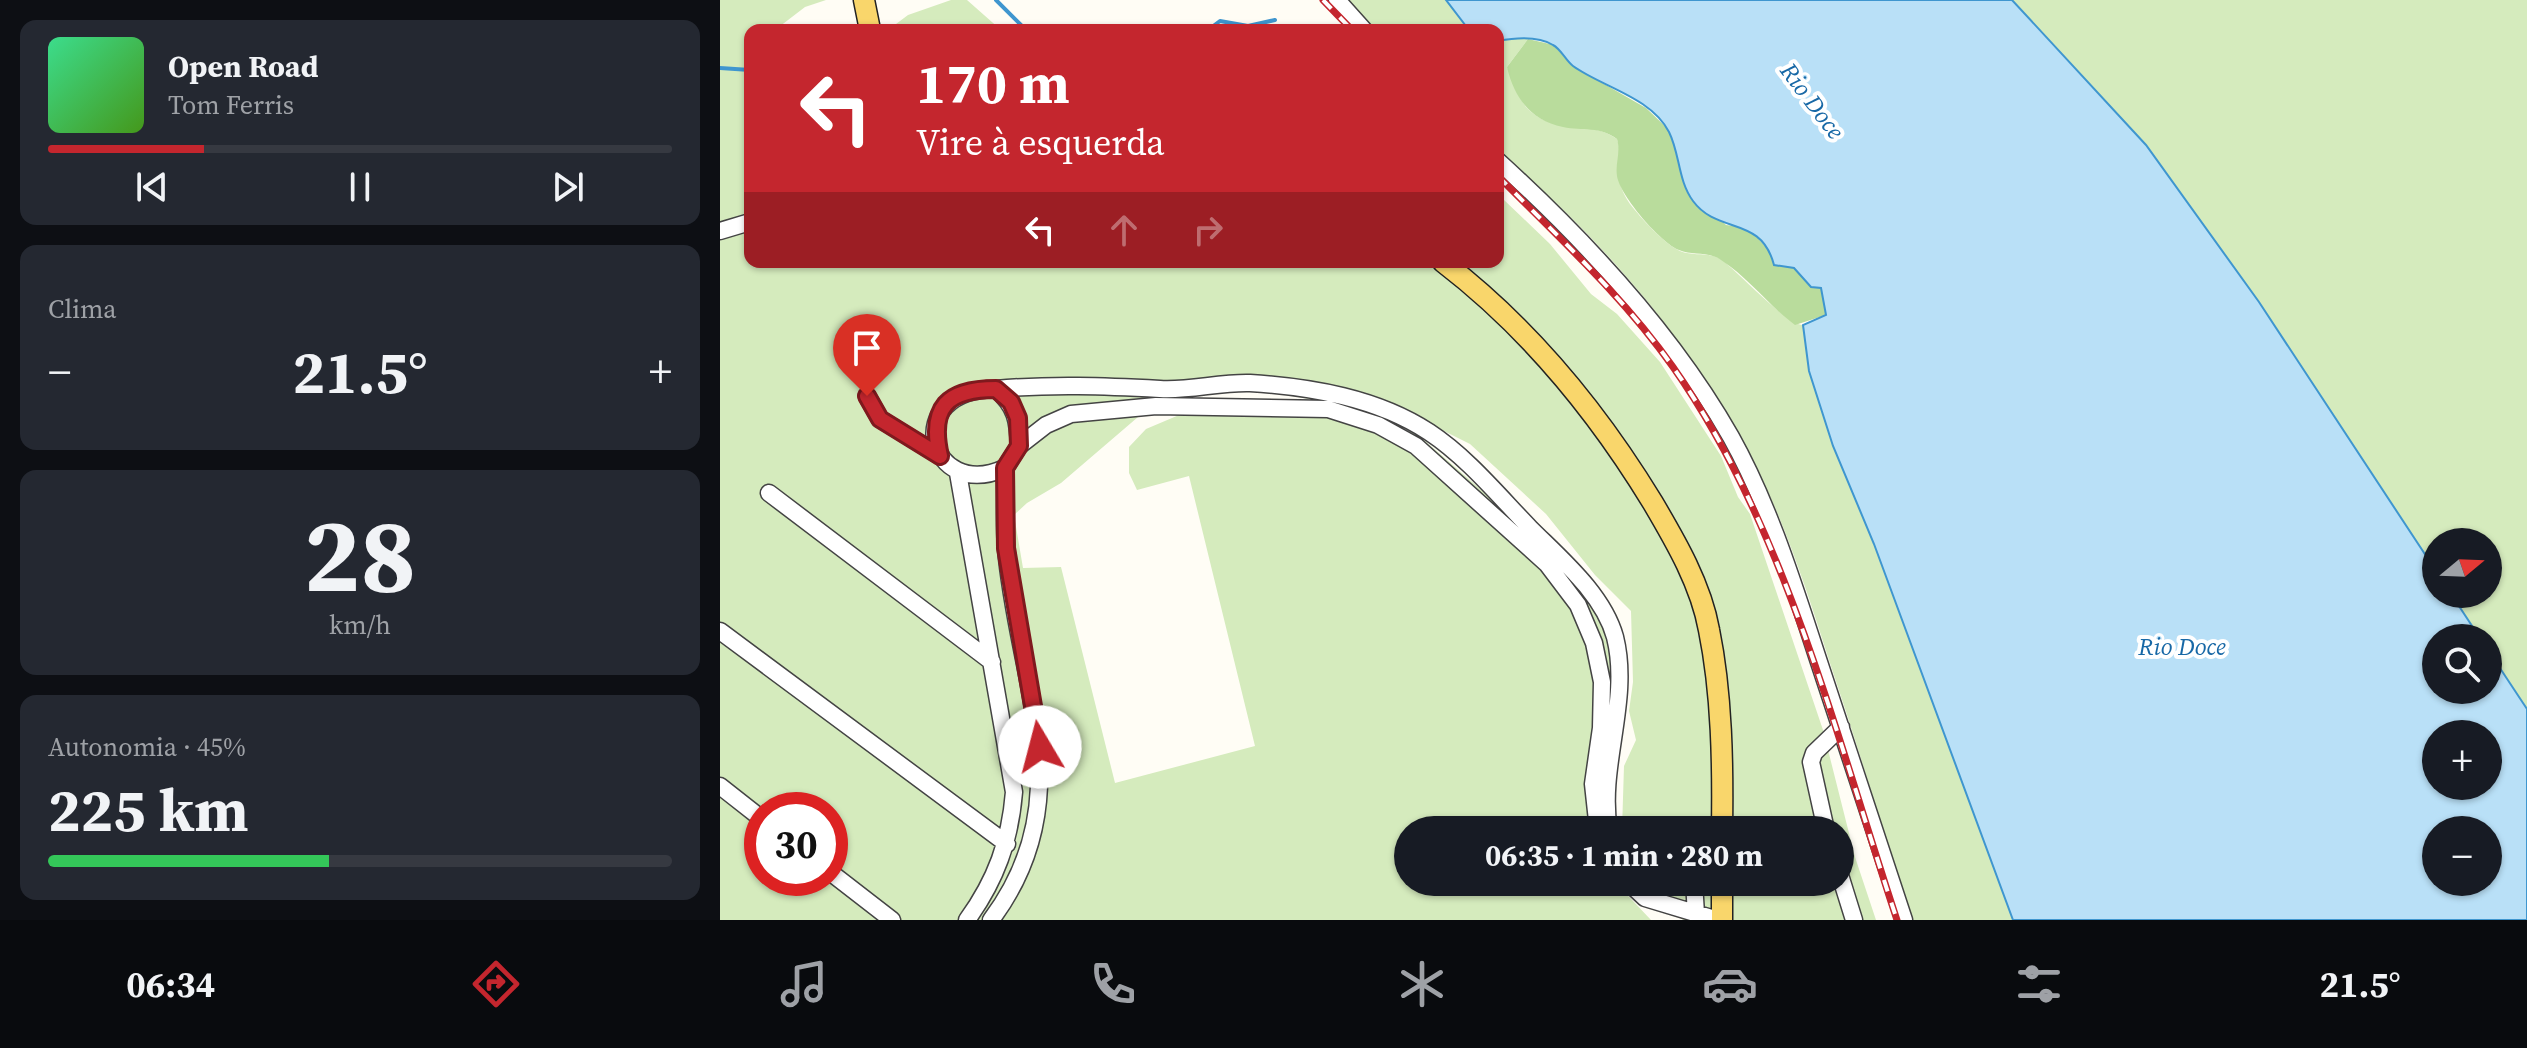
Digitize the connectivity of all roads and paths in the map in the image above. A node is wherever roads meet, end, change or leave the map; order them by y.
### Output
1 (864, 0) edge
2 (1337, 0) edge
3 (869, 24) edge
4 (1359, 24) edge
5 (1504, 167) edge
6 (744, 224) edge
7 (720, 231) edge
8 (1451, 268) edge
9 (1200, 385) junction
10 (996, 389) junction
11 (867, 396) dead end
12 (1202, 406) junction
13 (1019, 446) junction
14 (940, 456) junction
15 (1005, 468) junction
16 (958, 473) junction
17 (769, 493) dead end
18 (720, 631) edge
19 (992, 662) junction
20 (1841, 727) junction
21 (720, 786) edge
22 (744, 805) edge
23 (1596, 816) edge
24 (1609, 816) edge
25 (1722, 816) edge
26 (1823, 816) edge
27 (1007, 844) junction
28 (848, 886) edge
29 (1643, 896) edge
30 (1695, 896) edge
31 (1721, 896) edge
32 (1847, 896) edge
33 (1696, 914) junction
34 (892, 920) edge
35 (967, 920) edge
36 (991, 920) edge
37 (1720, 920) edge
38 (1854, 920) edge
39 (1904, 920) edge

1 - 3 main road
2 - 4 street
5 - 20 street
6 - 7 street
8 - 25 main road
9 - 10 street
9 - 12 street
9 - 24 street
10 - 13 street
10 - 14 street
11 - 14 street
12 - 13 street
12 - 23 street
13 - 15 street
14 - 16 street
15 - 16 street
15 - 36 street
16 - 19 street
17 - 19 street
18 - 27 street
19 - 27 street
20 - 26 street
20 - 39 street
21 - 22 street
27 - 35 street
28 - 34 street
29 - 33 street
30 - 33 street
31 - 37 main road
32 - 38 street
33 - 37 street

